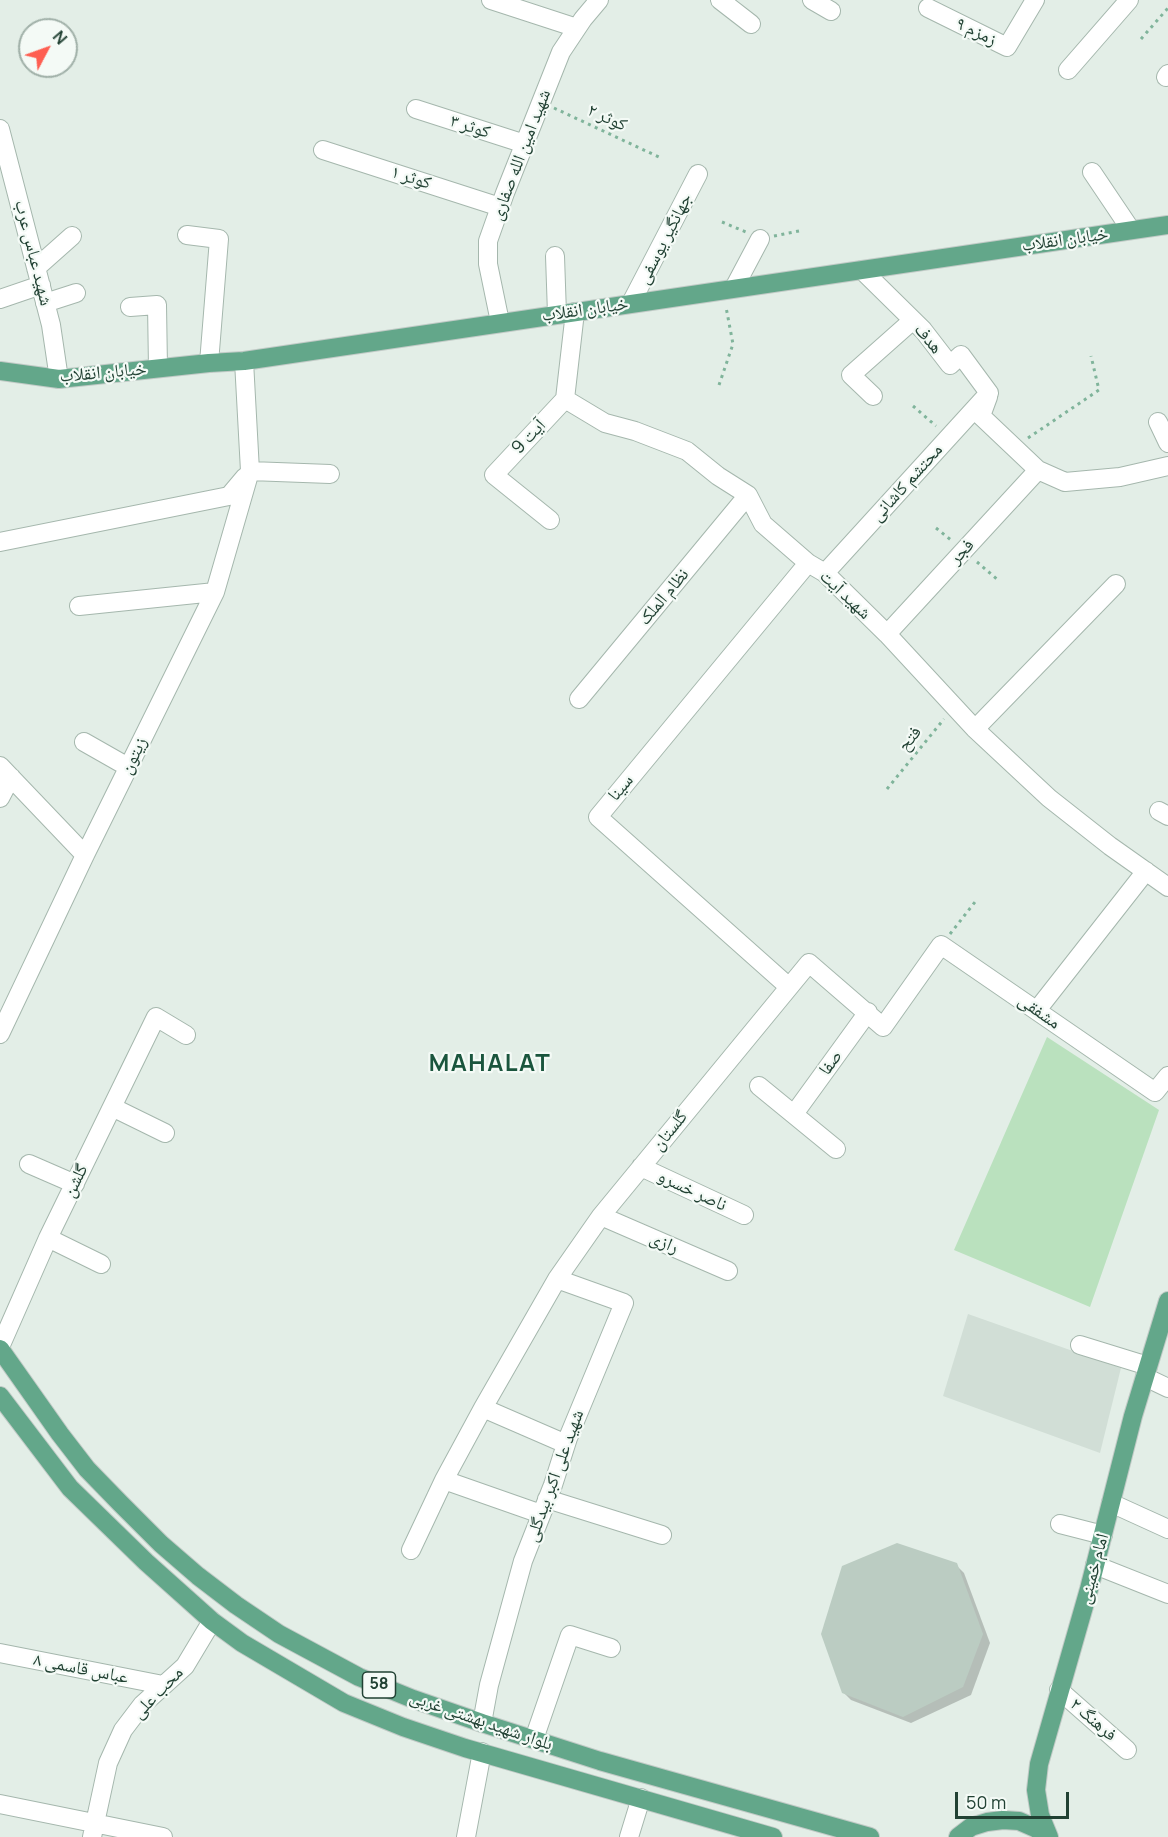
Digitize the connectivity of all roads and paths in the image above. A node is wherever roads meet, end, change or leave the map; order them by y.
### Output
1 (491, 0) edge
2 (599, 0) edge
3 (720, 0) edge
4 (812, 0) edge
5 (1035, 0) edge
6 (1129, 0) edge
7 (928, 8) dead end
8 (1168, 8) edge
9 (831, 11) dead end
10 (751, 24) dead end
11 (577, 28) junction
12 (1141, 39) dead end
13 (1068, 70) dead end
14 (541, 103) junction
15 (416, 109) dead end
16 (0, 129) edge
17 (525, 144) junction
18 (323, 150) dead end
19 (661, 158) dead end
20 (1092, 172) dead end
21 (698, 174) dead end
22 (7, 179) edge
23 (500, 207) junction
24 (1168, 225) edge
25 (1131, 230) junction
26 (187, 235) dead end
27 (72, 236) dead end
28 (760, 239) dead end
29 (555, 256) dead end
30 (862, 270) junction
31 (41, 285) junction
32 (728, 289) junction
33 (76, 293) dead end
34 (0, 299) edge
35 (631, 303) junction
36 (130, 307) dead end
37 (566, 313) junction
38 (913, 320) junction
39 (500, 322) junction
40 (1090, 356) dead end
41 (244, 361) junction
42 (209, 363) junction
43 (158, 368) junction
44 (4, 374) edge
45 (59, 379) junction
46 (719, 385) dead end
47 (989, 393) junction
48 (873, 396) dead end
49 (565, 399) junction
50 (913, 406) dead end
51 (1158, 422) dead end
52 (949, 437) junction
53 (1168, 443) edge
54 (1014, 448) junction
55 (1168, 466) edge
56 (1038, 470) junction
57 (250, 471) junction
58 (330, 474) dead end
59 (748, 495) junction
60 (550, 520) dead end
61 (0, 542) edge
62 (964, 551) junction
63 (808, 563) junction
64 (825, 573) junction
65 (998, 580) dead end
66 (1116, 584) dead end
67 (215, 592) junction
68 (79, 606) dead end
69 (886, 634) junction
70 (579, 699) dead end
71 (955, 706) junction
72 (975, 729) junction
73 (84, 742) dead end
74 (129, 767) junction
75 (5, 772) edge
76 (887, 789) dead end
77 (0, 798) edge
78 (85, 855) junction
79 (1146, 871) junction
80 (1168, 887) edge
81 (975, 902) dead end
82 (941, 945) junction
83 (789, 987) junction
84 (1037, 1010) junction
85 (868, 1012) junction
86 (0, 1034) edge
87 (186, 1035) dead end
88 (1168, 1076) edge
89 (759, 1086) dead end
90 (112, 1107) junction
91 (794, 1114) junction
92 (165, 1133) dead end
93 (836, 1149) dead end
94 (29, 1164) dead end
95 (641, 1167) junction
96 (75, 1184) junction
97 (744, 1215) dead end
98 (601, 1216) junction
99 (48, 1238) junction
100 (100, 1264) dead end
101 (728, 1271) dead end
102 (557, 1279) junction
103 (1168, 1300) edge
104 (1080, 1345) dead end
105 (0, 1348) edge
106 (1147, 1371) junction
107 (1168, 1388) edge
108 (0, 1396) edge
109 (483, 1408) junction
110 (566, 1443) junction
111 (444, 1480) junction
112 (1111, 1503) junction
113 (544, 1507) junction
114 (1060, 1524) dead end
115 (1168, 1529) edge
116 (662, 1535) dead end
117 (1103, 1535) junction
118 (411, 1550) dead end
119 (1095, 1565) junction
120 (1168, 1594) edge
121 (212, 1621) junction
122 (611, 1648) dead end
123 (0, 1653) edge
124 (163, 1685) junction
125 (1059, 1690) junction
126 (482, 1723) junction
127 (534, 1739) junction
128 (1127, 1750) dead end
129 (482, 1752) junction
130 (641, 1798) junction
131 (0, 1804) edge
132 (93, 1830) edge
133 (964, 1832) edge
134 (163, 1837) edge
135 (466, 1837) edge
136 (629, 1837) edge
137 (773, 1837) edge
138 (870, 1837) edge
139 (942, 1837) edge
140 (1049, 1837) edge

1 - 11 street
2 - 11 street, شهید امین الله صفاری
3 - 10 street
4 - 9 street
5 - 7 street, زمزم ۹
6 - 13 street
8 - 12 path
11 - 14 street, شهید امین الله صفاری
14 - 17 street, شهید امین الله صفاری
14 - 19 path, کوثر ۲
15 - 17 street, کوثر ۳
16 - 22 street, شهید عباس عرب
17 - 23 street, شهید امین الله صفاری
18 - 23 street, کوثر ۱
20 - 25 street
21 - 35 street, جهانگیر یوسفی
22 - 31 street, شهید عباس عرب
23 - 39 street, شهید امین الله صفاری
24 - 25 main road, خیابان انقلاب
25 - 30 main road, خیابان انقلاب
26 - 42 street
27 - 31 street
28 - 32 street
29 - 37 street
30 - 32 main road, خیابان انقلاب
30 - 38 street, هدف
31 - 33 street
31 - 34 street
31 - 45 street, شهید عباس عرب
32 - 35 main road, خیابان انقلاب
32 - 46 path
35 - 37 main road, خیابان انقلاب
36 - 43 street
37 - 39 main road, خیابان انقلاب
37 - 49 street
38 - 47 street, هدف
38 - 48 street
39 - 41 main road, خیابان انقلاب
40 - 54 path
41 - 42 main road, خیابان انقلاب
41 - 57 street, زیتون
42 - 43 main road, خیابان انقلاب
43 - 45 main road, خیابان انقلاب
44 - 45 main road, خیابان انقلاب
47 - 52 street, محتشم کاشانی
47 - 54 street
49 - 59 street
49 - 60 street, آیت 9
50 - 52 path
51 - 53 street
52 - 64 street, محتشم کاشانی
54 - 56 street
55 - 56 street
56 - 62 street, فجر
57 - 58 street
57 - 61 street
57 - 67 street, زیتون
59 - 63 street, شهید آیت
59 - 70 street, نظام الملک
62 - 65 path
62 - 69 street, فجر
63 - 64 street, شهید آیت
63 - 83 street, سینا
64 - 69 street, شهید آیت
66 - 72 street
67 - 68 street
67 - 74 street, زیتون
69 - 71 street, شهید آیت
71 - 72 street, شهید آیت
71 - 76 path, فتح
72 - 79 street, شهید آیت
73 - 74 street
74 - 78 street, زیتون
75 - 77 street
75 - 78 street
78 - 86 street, زیتون
79 - 80 street, شهید آیت
79 - 84 street
81 - 82 path
82 - 84 street, مشفقی
82 - 85 street, گلستان
83 - 85 street, گلستان
83 - 95 street, گلستان
84 - 88 street, مشفقی
85 - 91 street, صفا
87 - 90 street, گلشن
89 - 91 street
90 - 92 street
90 - 96 street, گلشن
91 - 93 street
94 - 96 street
95 - 97 street, ناصر خسرو
95 - 98 street, گلستان
96 - 99 street, گلشن
98 - 101 street, رازی
98 - 102 street, گلستان
99 - 100 street
99 - 105 street, گلشن
102 - 109 street, گلستان
102 - 110 street, شهید علی اکبر بیدگلی
103 - 106 main road, امام خمینی
104 - 106 street
105 - 126 main road, بلوار شهید بهشتی غربی / 58
106 - 107 street
106 - 112 main road, امام خمینی
108 - 121 main road, بلوار شهید بهشتی غربی / 58
109 - 110 street
109 - 111 street, گلستان
110 - 113 street, شهید علی اکبر بیدگلی
111 - 113 street
111 - 118 street, گلستان
112 - 115 street
112 - 117 main road, امام خمینی
113 - 116 street
113 - 126 street, شهید علی اکبر بیدگلی
114 - 117 street
117 - 119 main road, امام خمینی
119 - 120 street
119 - 125 main road, امام خمینی
121 - 124 street, محب علی
121 - 129 main road, بلوار شهید بهشتی غربی / 58
122 - 127 street
123 - 124 street, عباس قاسمی ۸
124 - 132 street, محب علی
125 - 128 street, فرهنگ ۲
125 - 140 main road, امام خمینی
126 - 127 main road, بلوار شهید بهشتی غربی / 58
127 - 138 main road, بلوار شهید بهشتی غربی / 58
129 - 130 main road, بلوار شهید بهشتی غربی / 58
129 - 135 street
130 - 136 street
130 - 137 main road, بلوار شهید بهشتی غربی / 58
131 - 132 street
132 - 134 street
133 - 139 main road
133 - 140 main road

